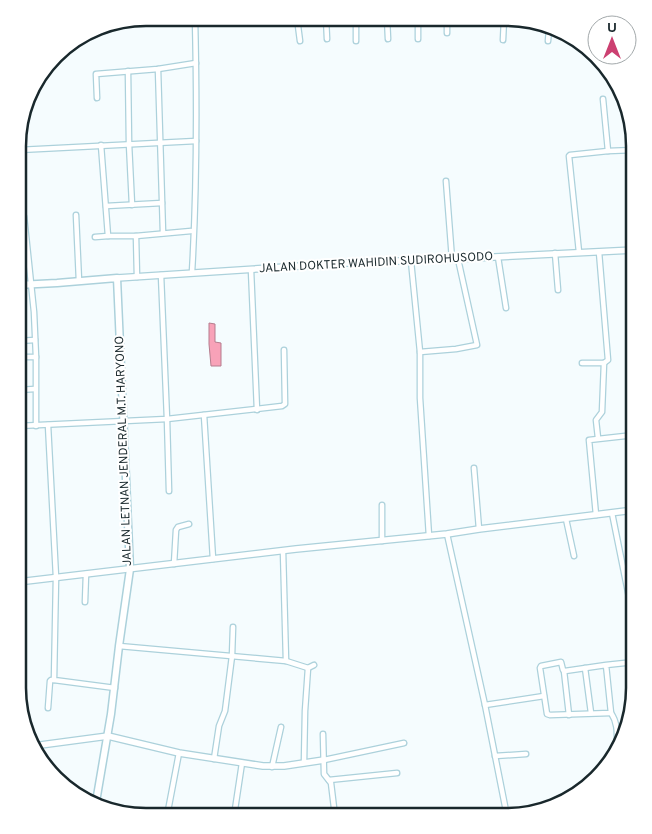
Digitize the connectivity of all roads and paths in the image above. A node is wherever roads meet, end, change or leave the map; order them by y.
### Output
1 (195, 26) edge
2 (299, 26) edge
3 (326, 26) edge
4 (356, 26) edge
5 (387, 26) edge
6 (418, 26) edge
7 (447, 26) edge
8 (504, 26) edge
9 (447, 34) dead end
10 (549, 34) edge
11 (327, 39) dead end
12 (388, 39) dead end
13 (418, 39) dead end
14 (503, 40) dead end
15 (300, 41) dead end
16 (356, 41) dead end
17 (548, 41) dead end
18 (196, 63) junction
19 (158, 68) junction
20 (128, 71) junction
21 (97, 98) dead end
22 (604, 99) dead end
23 (196, 141) junction
24 (161, 142) junction
25 (129, 144) junction
26 (101, 145) junction
27 (26, 150) edge
28 (626, 150) edge
29 (608, 151) junction
30 (446, 181) dead end
31 (162, 203) junction
32 (132, 205) junction
33 (106, 206) junction
34 (76, 215) dead end
35 (191, 231) dead end
36 (163, 233) junction
37 (108, 236) junction
38 (136, 236) junction
39 (95, 237) dead end
40 (26, 239) edge
41 (626, 250) edge
42 (579, 252) junction
43 (599, 252) junction
44 (555, 253) junction
45 (498, 257) junction
46 (455, 259) junction
47 (411, 261) junction
48 (251, 270) junction
49 (192, 272) junction
50 (161, 275) junction
51 (137, 277) junction
52 (117, 278) junction
53 (80, 281) junction
54 (26, 284) edge
55 (30, 284) junction
56 (558, 290) dead end
57 (506, 308) dead end
58 (35, 340) junction
59 (26, 341) edge
60 (284, 350) dead end
61 (420, 352) junction
62 (26, 357) edge
63 (36, 357) junction
64 (582, 363) dead end
65 (604, 363) junction
66 (35, 389) junction
67 (26, 390) edge
68 (257, 410) junction
69 (204, 414) junction
70 (167, 419) junction
71 (123, 420) junction
72 (48, 425) junction
73 (26, 426) edge
74 (36, 426) junction
75 (625, 436) edge
76 (598, 438) junction
77 (474, 468) dead end
78 (169, 491) dead end
79 (382, 505) dead end
80 (625, 511) edge
81 (612, 513) junction
82 (596, 515) junction
83 (566, 519) junction
84 (189, 524) dead end
85 (479, 529) junction
86 (448, 534) junction
87 (429, 536) junction
88 (382, 541) junction
89 (283, 551) junction
90 (574, 556) dead end
91 (213, 559) junction
92 (174, 564) junction
93 (130, 569) junction
94 (86, 574) junction
95 (56, 577) junction
96 (625, 578) edge
97 (26, 581) edge
98 (85, 602) dead end
99 (233, 627) dead end
100 (119, 646) junction
101 (232, 656) junction
102 (286, 661) junction
103 (625, 663) edge
104 (314, 665) dead end
105 (606, 665) junction
106 (308, 668) junction
107 (585, 668) junction
108 (564, 671) junction
109 (54, 680) junction
110 (115, 688) junction
111 (544, 696) junction
112 (485, 705) junction
113 (48, 708) dead end
114 (611, 712) junction
115 (591, 714) junction
116 (568, 715) junction
117 (281, 727) dead end
118 (617, 731) edge
119 (323, 734) dead end
120 (108, 736) junction
121 (404, 743) dead end
122 (40, 745) edge
123 (178, 753) junction
124 (526, 754) dead end
125 (495, 756) junction
126 (214, 759) junction
127 (324, 760) junction
128 (242, 763) junction
129 (304, 763) junction
130 (272, 767) junction
131 (397, 773) dead end
132 (329, 780) junction
133 (97, 797) edge
134 (169, 807) edge
135 (235, 807) edge
136 (334, 807) edge
137 (505, 807) edge

1 - 18 street
2 - 15 street
3 - 11 street
4 - 16 street
5 - 12 street
6 - 13 street
7 - 9 street
8 - 14 street
10 - 17 street
18 - 19 street
18 - 23 street
19 - 20 street
19 - 24 street
20 - 21 street
20 - 25 street
22 - 29 street
23 - 24 street
23 - 49 street
24 - 25 street
24 - 31 street
25 - 26 street
25 - 32 street
26 - 27 street
26 - 33 street
28 - 29 street
29 - 42 street
30 - 46 street
31 - 32 street
31 - 36 street
32 - 33 street
33 - 37 street
34 - 53 street
35 - 36 street
36 - 38 street
37 - 38 street
37 - 39 street
38 - 51 street
40 - 55 street
41 - 43 street, JALAN DOKTER WAHIDIN SUDIROHUSODO
42 - 43 street, JALAN DOKTER WAHIDIN SUDIROHUSODO
42 - 44 street, JALAN DOKTER WAHIDIN SUDIROHUSODO
43 - 65 street
44 - 45 street, JALAN DOKTER WAHIDIN SUDIROHUSODO
44 - 56 street
45 - 46 street, JALAN DOKTER WAHIDIN SUDIROHUSODO
45 - 57 street
46 - 47 street, JALAN DOKTER WAHIDIN SUDIROHUSODO
46 - 61 street
47 - 48 street, JALAN DOKTER WAHIDIN SUDIROHUSODO
47 - 61 street
48 - 49 street, JALAN DOKTER WAHIDIN SUDIROHUSODO
48 - 68 street
49 - 50 street, JALAN DOKTER WAHIDIN SUDIROHUSODO
50 - 51 street, JALAN DOKTER WAHIDIN SUDIROHUSODO
50 - 70 street
51 - 52 street, JALAN DOKTER WAHIDIN SUDIROHUSODO
52 - 53 main road
52 - 71 main road, JALAN LETNAN JENDERAL M.T. HARYONO
53 - 55 main road
54 - 55 main road
55 - 58 street
58 - 59 street
58 - 63 street
60 - 68 street
61 - 87 street
62 - 63 street
63 - 66 street
64 - 65 street
65 - 76 street
66 - 67 street
66 - 74 street
68 - 69 street
69 - 70 street
69 - 91 street
70 - 71 street
70 - 78 street
71 - 72 street
71 - 93 main road, JALAN LETNAN JENDERAL M.T. HARYONO
72 - 74 street
72 - 95 street
73 - 74 street
75 - 76 street
76 - 82 street
77 - 85 street
79 - 88 street
80 - 81 street
81 - 82 street
81 - 96 street
82 - 83 street
83 - 85 street
83 - 90 street
84 - 92 street
85 - 86 street
86 - 87 street
86 - 112 street
87 - 88 street
88 - 89 street
89 - 91 street
89 - 102 street
91 - 92 street
92 - 93 street
93 - 94 street
93 - 100 main road, JALAN LETNAN JENDERAL M.T. HARYONO
94 - 95 street
94 - 98 street
95 - 97 street
95 - 109 street
99 - 101 street
100 - 101 street
100 - 110 main road, JALAN LETNAN JENDERAL M.T. HARYONO
101 - 102 street
101 - 126 street
102 - 106 street
103 - 105 street
104 - 106 street
105 - 107 street
105 - 114 street
106 - 129 street
107 - 108 street
107 - 115 street
108 - 111 street
108 - 116 street
109 - 110 street
109 - 113 street
110 - 120 main road, JALAN LETNAN JENDERAL M.T. HARYONO
111 - 112 street
111 - 116 street
112 - 125 street
114 - 115 street
114 - 118 street
115 - 116 street
117 - 130 street
119 - 127 street
120 - 122 street
120 - 123 street
120 - 133 main road, JALAN LETNAN JENDERAL M.T. HARYONO
121 - 127 street
123 - 126 street
123 - 134 street
124 - 125 street
125 - 137 street
126 - 128 street
127 - 129 street
127 - 132 street
128 - 130 street
128 - 135 street
129 - 130 street
131 - 132 street
132 - 136 street

